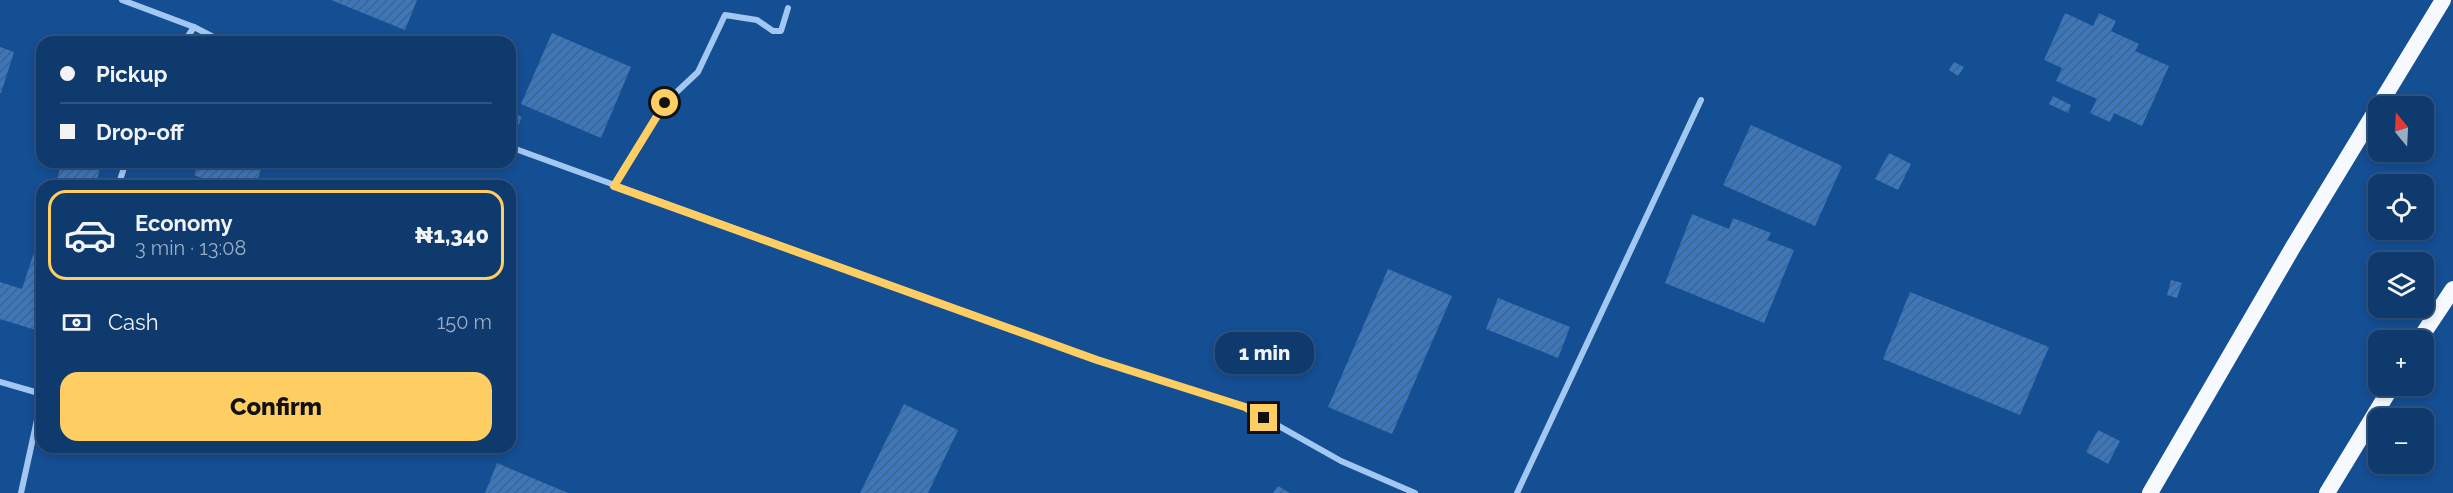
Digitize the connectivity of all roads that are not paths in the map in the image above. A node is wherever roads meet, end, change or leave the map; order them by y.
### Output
1 (122, 0) edge
2 (2443, 0) edge
3 (788, 8) dead end
4 (194, 27) junction
5 (188, 36) edge
6 (211, 36) edge
7 (1701, 100) dead end
8 (516, 149) edge
9 (614, 186) junction
10 (2453, 289) edge
11 (2426, 330) edge
12 (0, 382) edge
13 (36, 394) edge
14 (2386, 396) edge
15 (36, 424) edge
16 (21, 493) edge
17 (1415, 493) edge
18 (1517, 493) edge
19 (2150, 493) edge
20 (2327, 493) edge

1 - 4 street
2 - 19 highway
3 - 9 street
4 - 5 street
4 - 6 street
7 - 18 street
8 - 9 street
9 - 17 street
10 - 11 highway
12 - 13 street
14 - 20 highway
15 - 16 street

